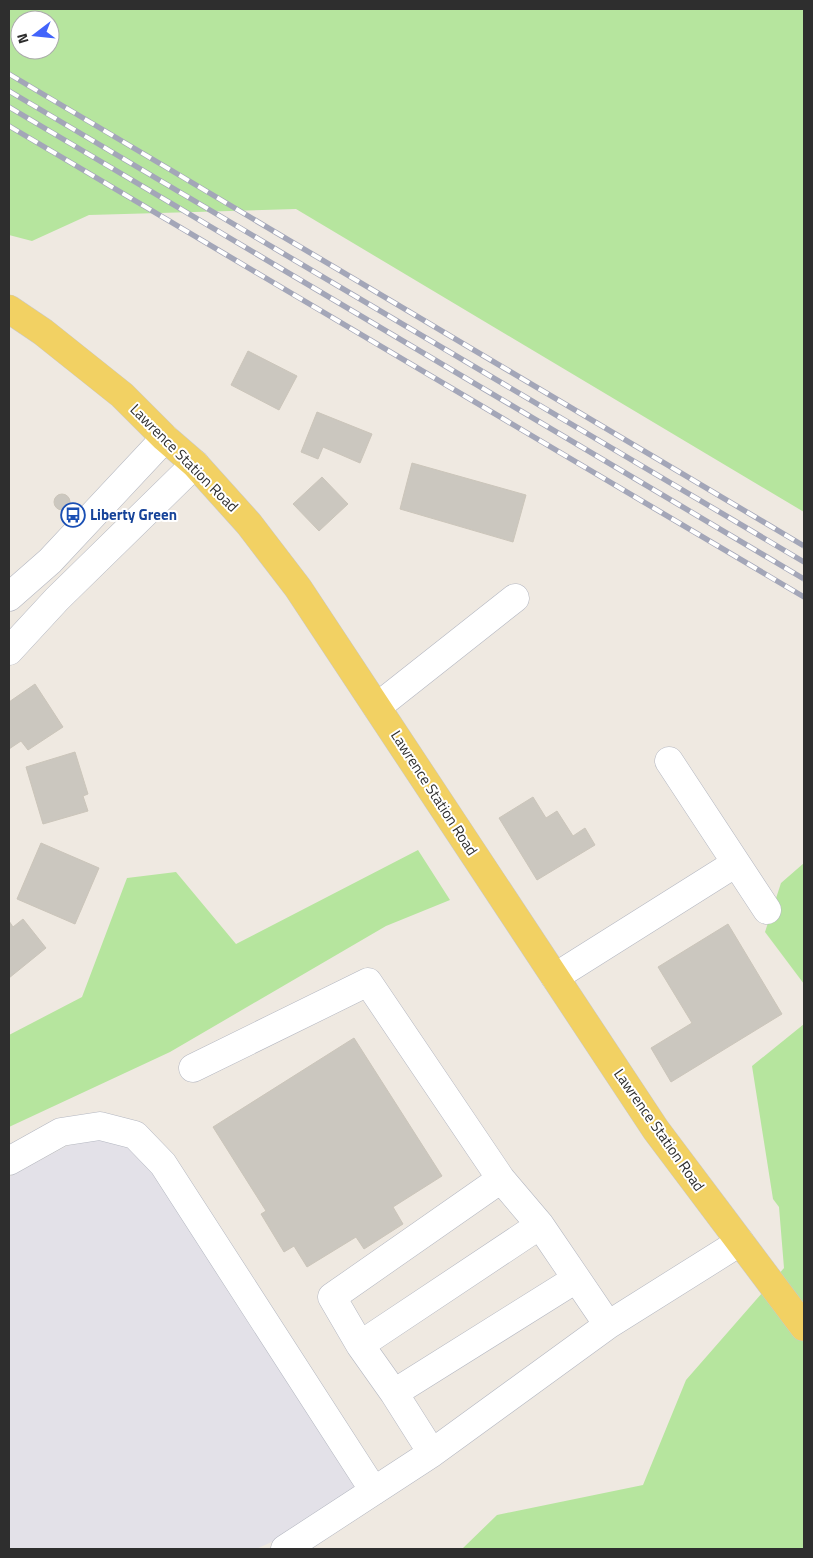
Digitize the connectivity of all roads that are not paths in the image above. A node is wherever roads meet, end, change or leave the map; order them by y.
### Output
1 (9, 310) edge
2 (165, 438) junction
3 (195, 464) junction
4 (50, 561) junction
5 (69, 587) junction
6 (9, 597) edge
7 (515, 598) dead end
8 (9, 651) edge
9 (377, 707) junction
10 (669, 762) dead end
11 (736, 862) junction
12 (768, 910) dead end
13 (555, 977) junction
14 (193, 1068) dead end
15 (9, 1161) edge
16 (501, 1179) junction
17 (540, 1226) junction
18 (740, 1242) junction
19 (576, 1279) junction
20 (608, 1325) junction
21 (804, 1327) edge
22 (360, 1345) junction
23 (394, 1393) junction
24 (432, 1453) junction
25 (374, 1491) junction
26 (285, 1549) edge

1 - 2 main road, Lawrence Station Road
2 - 3 main road, Lawrence Station Road
2 - 4 street
3 - 5 street
3 - 9 main road, Lawrence Station Road
4 - 5 street
4 - 6 street
5 - 8 street
7 - 9 street
9 - 13 main road, Lawrence Station Road
10 - 11 street
11 - 12 street
11 - 13 street
13 - 18 main road, Lawrence Station Road
14 - 16 street
15 - 25 street
16 - 17 street
16 - 22 street
17 - 19 street
17 - 22 street
18 - 20 street
18 - 21 main road, Lawrence Station Road
19 - 20 street
19 - 23 street
20 - 24 street
22 - 23 street
23 - 24 street
24 - 25 street
25 - 26 street

